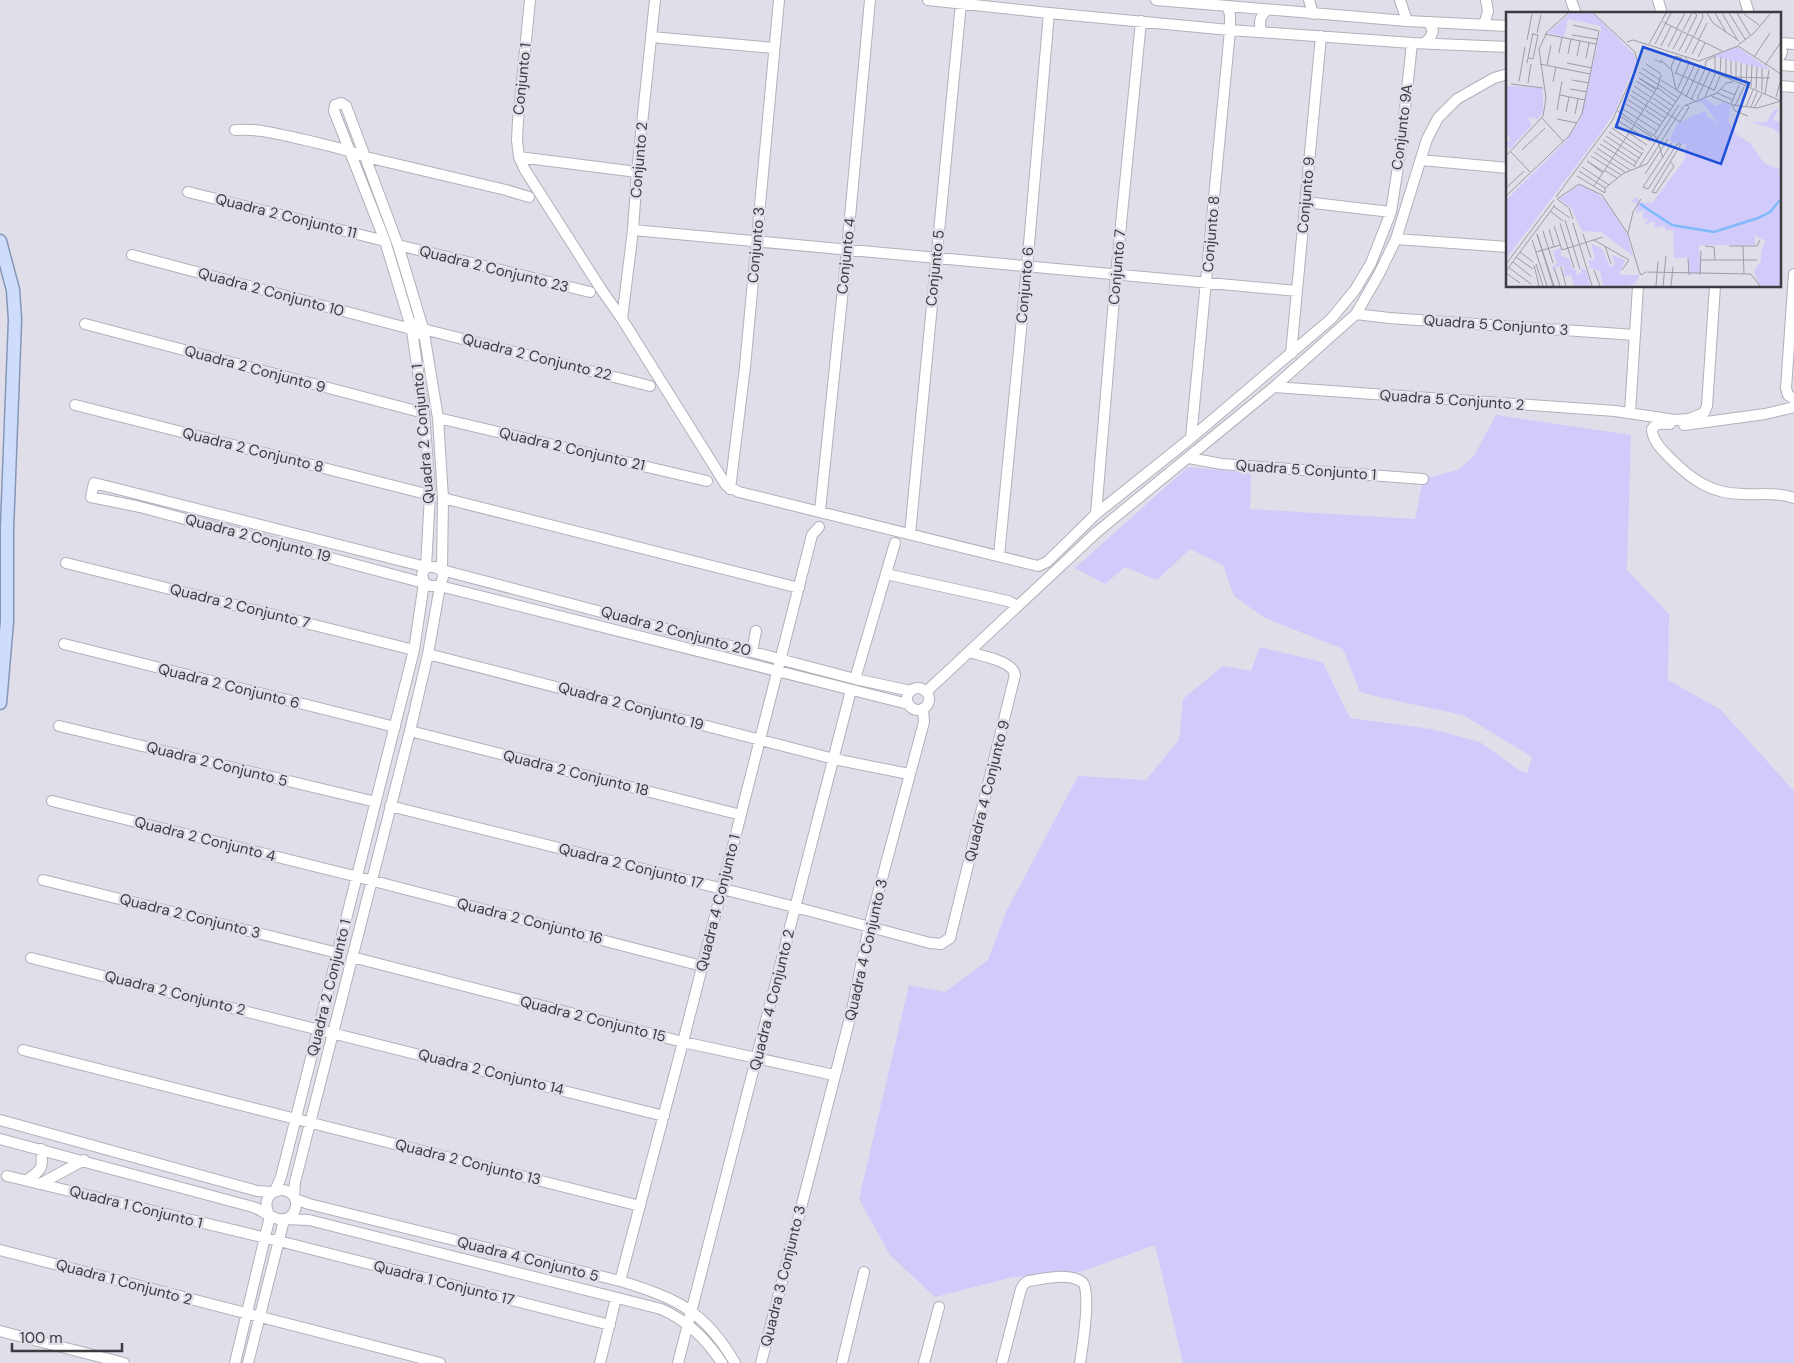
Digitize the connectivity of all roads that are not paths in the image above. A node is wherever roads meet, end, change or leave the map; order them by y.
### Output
1 (530, 0) edge
2 (655, 0) edge
3 (779, 0) edge
4 (870, 0) edge
5 (928, 0) edge
6 (1156, 0) edge
7 (1308, 0) edge
8 (1400, 0) edge
9 (1571, 0) edge
10 (1489, 1) edge
11 (961, 3) junction
12 (996, 3) edge
13 (1226, 4) edge
14 (1032, 6) edge
15 (1267, 10) junction
16 (1575, 12) edge
17 (1049, 14) junction
18 (1313, 14) junction
19 (1141, 20) junction
20 (1407, 21) junction
21 (1429, 22) junction
22 (1484, 25) junction
23 (1506, 26) edge
24 (1230, 30) junction
25 (1262, 32) junction
26 (1321, 36) junction
27 (652, 37) junction
28 (1412, 43) junction
29 (1424, 43) junction
30 (1506, 47) edge
31 (774, 48) junction
32 (1506, 75) edge
33 (236, 130) dead end
34 (350, 151) junction
35 (366, 157) junction
36 (520, 157) junction
37 (1421, 160) junction
38 (1506, 168) edge
39 (637, 172) junction
40 (188, 192) dead end
41 (529, 197) dead end
42 (1305, 202) junction
43 (1391, 212) junction
44 (633, 230) junction
45 (1396, 239) junction
46 (0, 241) edge
47 (385, 241) junction
48 (756, 241) junction
49 (398, 245) junction
50 (1506, 247) edge
51 (847, 250) junction
52 (132, 255) dead end
53 (936, 258) junction
54 (1027, 267) junction
55 (1794, 274) edge
56 (1116, 275) junction
57 (1206, 284) junction
58 (1638, 288) edge
59 (1715, 288) edge
60 (1297, 291) junction
61 (590, 292) dead end
62 (1356, 314) junction
63 (622, 319) junction
64 (85, 324) dead end
65 (417, 329) junction
66 (1635, 335) junction
67 (1291, 354) junction
68 (12, 385) junction
69 (650, 386) dead end
70 (1274, 387) junction
71 (1794, 399) edge
72 (75, 405) dead end
73 (1794, 407) edge
74 (1630, 413) junction
75 (424, 414) junction
76 (438, 418) junction
77 (1191, 438) junction
78 (0, 458) edge
79 (1189, 458) junction
80 (1423, 479) dead end
81 (707, 481) dead end
82 (0, 483) edge
83 (730, 489) junction
84 (430, 495) junction
85 (0, 498) edge
86 (443, 498) junction
87 (1794, 498) edge
88 (0, 502) edge
89 (820, 511) junction
90 (1096, 514) junction
91 (819, 527) dead end
92 (7, 528) junction
93 (910, 534) junction
94 (895, 543) dead end
95 (999, 556) junction
96 (66, 563) dead end
97 (426, 567) junction
98 (442, 570) junction
99 (886, 574) junction
100 (424, 582) junction
101 (440, 586) junction
102 (799, 588) junction
103 (1018, 606) junction
104 (756, 631) dead end
105 (64, 644) dead end
106 (414, 650) junction
107 (752, 651) junction
108 (969, 652) junction
109 (428, 654) junction
110 (780, 659) junction
111 (778, 671) junction
112 (855, 678) junction
113 (851, 690) junction
114 (911, 691) junction
115 (927, 692) junction
116 (0, 703) edge
117 (908, 704) junction
118 (923, 710) junction
119 (58, 726) dead end
120 (395, 727) junction
121 (410, 731) junction
122 (760, 740) junction
123 (834, 759) junction
124 (909, 774) junction
125 (52, 801) dead end
126 (376, 802) junction
127 (390, 806) junction
128 (741, 815) junction
129 (358, 877) junction
130 (43, 880) dead end
131 (371, 881) junction
132 (721, 889) junction
133 (795, 907) junction
134 (869, 927) junction
135 (930, 943) joint
136 (338, 953) junction
137 (352, 957) junction
138 (31, 958) dead end
139 (702, 966) junction
140 (319, 1029) junction
141 (332, 1032) junction
142 (683, 1042) junction
143 (23, 1050) dead end
144 (757, 1059) junction
145 (834, 1075) junction
146 (664, 1116) junction
147 (295, 1119) junction
148 (0, 1120) edge
149 (311, 1123) junction
150 (11, 1124) junction
151 (37, 1131) junction
152 (4, 1140) edge
153 (37, 1148) junction
154 (84, 1160) junction
155 (7, 1176) dead end
156 (27, 1180) junction
157 (40, 1184) junction
158 (805, 1189) joint
159 (273, 1191) junction
160 (295, 1198) junction
161 (640, 1206) junction
162 (270, 1215) junction
163 (285, 1219) junction
164 (265, 1238) junction
165 (278, 1241) junction
166 (0, 1250) edge
167 (864, 1272) dead end
168 (619, 1281) junction
169 (605, 1295) junction
170 (620, 1299) junction
171 (939, 1307) dead end
172 (691, 1310) junction
173 (247, 1314) junction
174 (259, 1317) junction
175 (688, 1324) junction
176 (610, 1325) junction
177 (0, 1332) edge
178 (124, 1363) edge
179 (235, 1363) edge
180 (248, 1363) edge
181 (440, 1363) edge
182 (600, 1363) edge
183 (678, 1363) edge
184 (722, 1363) edge
185 (735, 1363) edge
186 (761, 1363) edge
187 (842, 1363) edge
188 (924, 1363) edge
189 (1002, 1363) edge
190 (1080, 1363) edge

1 - 36 street, Conjunto 1
2 - 27 street, Conjunto 2
3 - 31 street, Conjunto 3
4 - 51 street, Conjunto 4
5 - 11 street
6 - 13 street
7 - 18 street
8 - 20 street
9 - 16 street
10 - 22 street
11 - 12 street
11 - 53 street, Conjunto 5
12 - 14 street
13 - 15 street
13 - 24 street, Conjunto 8
14 - 17 street
15 - 18 street
15 - 25 street
17 - 19 street
17 - 54 street, Conjunto 6
18 - 20 street
19 - 24 street
19 - 56 street, Conjunto 7
20 - 21 street
21 - 22 street
21 - 29 street
22 - 23 street
24 - 25 street
24 - 57 street, Conjunto 8
25 - 26 street
26 - 28 street
26 - 42 street, Conjunto 9
27 - 31 street
27 - 39 street, Conjunto 2
28 - 29 street
28 - 43 street, Conjunto 9A
29 - 30 street
31 - 48 street, Conjunto 3
32 - 37 street
33 - 34 street
34 - 35 street
34 - 35 street
34 - 47 street
35 - 41 street
35 - 49 street
36 - 39 street
36 - 63 street
37 - 38 street
37 - 45 street
39 - 44 street, Conjunto 2
40 - 47 street, Quadra 2 Conjunto 11
42 - 43 street
42 - 60 street, Conjunto 9
43 - 67 street, Conjunto 9A
44 - 48 street
44 - 63 street, Conjunto 2
45 - 50 street
45 - 62 street
46 - 68 main road
47 - 65 street
48 - 51 street
48 - 83 street, Conjunto 3
49 - 61 street, Quadra 2 Conjunto 23
49 - 65 street
51 - 53 street
51 - 89 street, Conjunto 4
52 - 65 street, Quadra 2 Conjunto 10
53 - 54 street
53 - 93 street, Conjunto 5
54 - 56 street
54 - 95 street, Conjunto 6
55 - 71 street
56 - 57 street
56 - 90 street, Conjunto 7
57 - 60 street
57 - 77 street, Conjunto 8
58 - 66 street
59 - 74 street, Quadra 5 Conjunto 2
60 - 67 street, Conjunto 9
62 - 66 street, Quadra 5 Conjunto 3
62 - 70 street
63 - 83 street
64 - 75 street, Quadra 2 Conjunto 9
65 - 69 street, Quadra 2 Conjunto 22
65 - 75 street, Quadra 2 Conjunto 1
65 - 76 street
66 - 74 street
67 - 77 street, Conjunto 9A
68 - 78 main road
68 - 92 main road
70 - 74 street, Quadra 5 Conjunto 2
70 - 79 street
72 - 84 street, Quadra 2 Conjunto 8
73 - 87 street
75 - 84 street, Quadra 2 Conjunto 1
76 - 81 street, Quadra 2 Conjunto 21
76 - 86 street
77 - 90 street, Conjunto 9A
79 - 80 street, Quadra 5 Conjunto 1
79 - 103 street
82 - 85 main road
83 - 89 street
84 - 97 street, Quadra 2 Conjunto 1
86 - 98 street
86 - 102 street
88 - 92 main road
89 - 93 street
90 - 95 street, Conjunto 9A
91 - 102 street, Quadra 4 Conjunto 1
92 - 116 main road
93 - 95 street
94 - 99 street
96 - 106 street, Quadra 2 Conjunto 7
97 - 98 street
97 - 100 street
97 - 100 street, Quadra 2 Conjunto 19
98 - 101 street
98 - 107 street, Quadra 2 Conjunto 20
99 - 103 street
99 - 112 street
100 - 101 street
100 - 106 street, Quadra 2 Conjunto 1
101 - 109 street
101 - 111 street
102 - 110 street, Quadra 4 Conjunto 1
103 - 108 street
104 - 107 street
105 - 120 street, Quadra 2 Conjunto 6
106 - 120 street, Quadra 2 Conjunto 1
107 - 110 street, Quadra 2 Conjunto 20
108 - 115 street
108 - 135 street, Quadra 4 Conjunto 9
109 - 121 street
109 - 122 street, Quadra 2 Conjunto 19
110 - 111 street, Quadra 4 Conjunto 1
110 - 112 street, Quadra 2 Conjunto 20
111 - 113 street
111 - 122 street, Quadra 4 Conjunto 1
112 - 114 street, Quadra 2 Conjunto 20
113 - 117 street
113 - 123 street, Quadra 4 Conjunto 2
114 - 115 street
114 - 117 street
115 - 118 street
117 - 118 street
118 - 124 street, Quadra 4 Conjunto 3
119 - 126 street, Quadra 2 Conjunto 5
120 - 126 street, Quadra 2 Conjunto 1
121 - 127 street
121 - 128 street, Quadra 2 Conjunto 18
122 - 123 street, Quadra 2 Conjunto 19
122 - 128 street, Quadra 4 Conjunto 1
123 - 124 street, Quadra 2 Conjunto 19
123 - 133 street, Quadra 4 Conjunto 2
124 - 134 street, Quadra 4 Conjunto 3
125 - 129 street, Quadra 2 Conjunto 4
126 - 129 street, Quadra 2 Conjunto 1
127 - 131 street
127 - 132 street, Quadra 2 Conjunto 17
128 - 132 street, Quadra 4 Conjunto 1
129 - 131 street, Quadra 2 Conjunto 16
129 - 136 street, Quadra 2 Conjunto 1
130 - 136 street, Quadra 2 Conjunto 3
131 - 137 street
131 - 139 street, Quadra 2 Conjunto 16
132 - 133 street, Quadra 2 Conjunto 17
132 - 139 street, Quadra 4 Conjunto 1
133 - 134 street, Quadra 2 Conjunto 17
133 - 144 street, Quadra 4 Conjunto 2
134 - 135 street, Quadra 2 Conjunto 17
134 - 145 street, Quadra 4 Conjunto 3
136 - 140 street, Quadra 2 Conjunto 1
137 - 141 street
137 - 142 street, Quadra 2 Conjunto 15
138 - 140 street, Quadra 2 Conjunto 2
139 - 142 street, Quadra 4 Conjunto 1
140 - 141 street, Quadra 2 Conjunto 14
140 - 147 street, Quadra 2 Conjunto 1
141 - 146 street, Quadra 2 Conjunto 14
141 - 149 street
142 - 144 street, Quadra 2 Conjunto 15
142 - 146 street, Quadra 4 Conjunto 1
143 - 147 street
144 - 145 street, Quadra 2 Conjunto 15
144 - 172 street, Quadra 4 Conjunto 2
145 - 158 street, Quadra 4 Conjunto 3
146 - 161 street, Quadra 4 Conjunto 1
147 - 149 street, Quadra 2 Conjunto 13
147 - 159 street, Quadra 2 Conjunto 1
148 - 150 street
149 - 160 street
149 - 161 street, Quadra 2 Conjunto 13
150 - 151 street
150 - 152 street
151 - 153 street
151 - 159 street
152 - 153 street
153 - 154 street
153 - 156 street
154 - 157 street
154 - 162 street
155 - 156 street, Quadra 1 Conjunto 1
156 - 157 street, Quadra 1 Conjunto 1
157 - 164 street, Quadra 1 Conjunto 1
158 - 186 street, Quadra 3 Conjunto 3
159 - 160 street
159 - 162 street
160 - 163 street
160 - 168 street, Quadra 4 Conjunto 5
161 - 168 street, Quadra 4 Conjunto 1
162 - 163 street
162 - 164 street
163 - 165 street
163 - 169 street, Quadra 1 Conjunto 17
164 - 165 street, Quadra 1 Conjunto 1
164 - 173 street
165 - 174 street
165 - 176 street, Quadra 1 Conjunto 17
166 - 173 street, Quadra 1 Conjunto 2
167 - 187 street
168 - 169 street
168 - 170 street
168 - 172 street, Quadra 4 Conjunto 5
169 - 170 street, Quadra 1 Conjunto 17
170 - 175 street, Quadra 1 Conjunto 17
170 - 176 street
171 - 188 street
172 - 175 street, Quadra 4 Conjunto 2
172 - 185 street, Quadra 4 Conjunto 5
173 - 174 street, Quadra 1 Conjunto 2
173 - 179 street
174 - 180 street
174 - 181 street, Quadra 1 Conjunto 2
175 - 183 street, Quadra 4 Conjunto 2
175 - 184 street, Quadra 1 Conjunto 17
176 - 182 street
177 - 178 street
189 - 190 street

